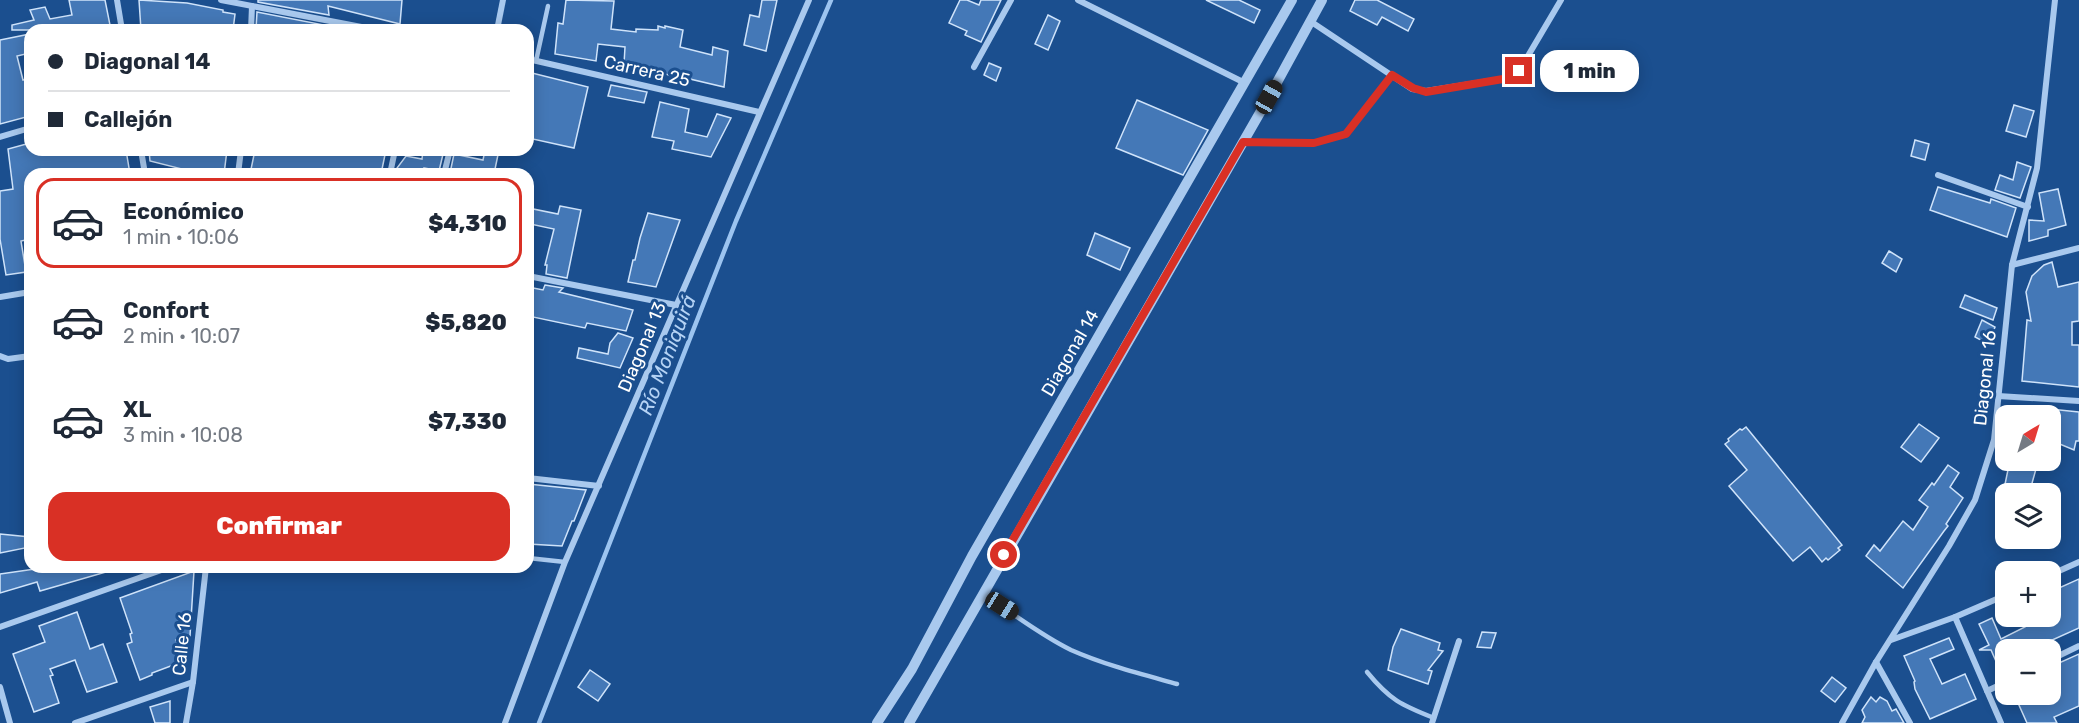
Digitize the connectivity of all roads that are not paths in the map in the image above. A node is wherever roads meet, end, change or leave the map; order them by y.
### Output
1 (117, 0) edge
2 (221, 0) edge
3 (503, 0) edge
4 (809, 0) edge
5 (1011, 0) edge
6 (1078, 0) edge
7 (1292, 0) edge
8 (1322, 0) edge
9 (1561, 0) edge
10 (2055, 0) edge
11 (252, 6) junction
12 (548, 6) dead end
13 (1310, 21) junction
14 (121, 24) edge
15 (250, 24) edge
16 (346, 24) edge
17 (498, 24) edge
18 (536, 61) joint
19 (974, 67) dead end
20 (1392, 75) junction
21 (1246, 83) junction
22 (759, 112) junction
23 (24, 130) edge
24 (0, 137) edge
25 (1243, 142) junction
26 (1938, 175) dead end
27 (2028, 207) junction
28 (2079, 248) edge
29 (2012, 266) junction
30 (534, 277) edge
31 (24, 293) edge
32 (0, 297) edge
33 (676, 305) junction
34 (0, 356) edge
35 (24, 357) edge
36 (1998, 396) junction
37 (2079, 401) edge
38 (534, 479) edge
39 (599, 486) junction
40 (534, 559) edge
41 (565, 562) junction
42 (2079, 562) edge
43 (2061, 570) edge
44 (153, 573) edge
45 (205, 573) edge
46 (982, 594) junction
47 (1995, 600) edge
48 (1955, 617) junction
49 (0, 627) edge
50 (1891, 640) junction
51 (1459, 641) dead end
52 (2079, 646) edge
53 (2061, 655) edge
54 (1876, 662) junction
55 (1367, 672) dead end
56 (194, 682) junction
57 (1177, 684) dead end
58 (0, 687) edge
59 (1995, 687) edge
60 (1987, 691) junction
61 (511, 708) junction
62 (1433, 720) edge
63 (10, 723) edge
64 (75, 723) edge
65 (186, 723) edge
66 (505, 723) edge
67 (511, 723) edge
68 (877, 723) edge
69 (909, 723) edge
70 (1842, 723) edge
71 (1910, 723) edge
72 (2001, 723) edge

1 - 14 street
2 - 11 street
3 - 17 street
4 - 22 street, Diagonal 13
5 - 19 street
6 - 21 street
7 - 21 street, Diagonal 14
8 - 13 street
9 - 20 street
10 - 27 street, Diagonal 16
11 - 15 street
11 - 16 street
12 - 18 lane
13 - 20 street
13 - 25 street
18 - 22 street, Carrera 25
20 - 25 street
21 - 68 street, Diagonal 14
22 - 33 street, Diagonal 13
23 - 24 street
25 - 46 street
26 - 27 street
27 - 29 street, Diagonal 16
28 - 29 street
29 - 36 street, Diagonal 16
30 - 33 street
31 - 32 street
33 - 39 street, Diagonal 13
34 - 35 street
36 - 37 street
36 - 50 street, Diagonal 16
38 - 39 street
39 - 41 street, Diagonal 13
40 - 41 lane
41 - 61 street, Diagonal 13
42 - 43 street
44 - 49 street
45 - 56 street, Calle 16
46 - 57 lane
46 - 69 street
47 - 48 street
48 - 50 street
48 - 60 street
50 - 54 street, Diagonal 16
51 - 62 street
52 - 53 street
54 - 70 street, Diagonal 16
54 - 71 street
55 - 62 lane
56 - 64 street
56 - 65 street, Calle 16
58 - 63 street
59 - 60 street
60 - 72 street
61 - 66 street, Diagonal 13
61 - 67 street, Diagonal 13

